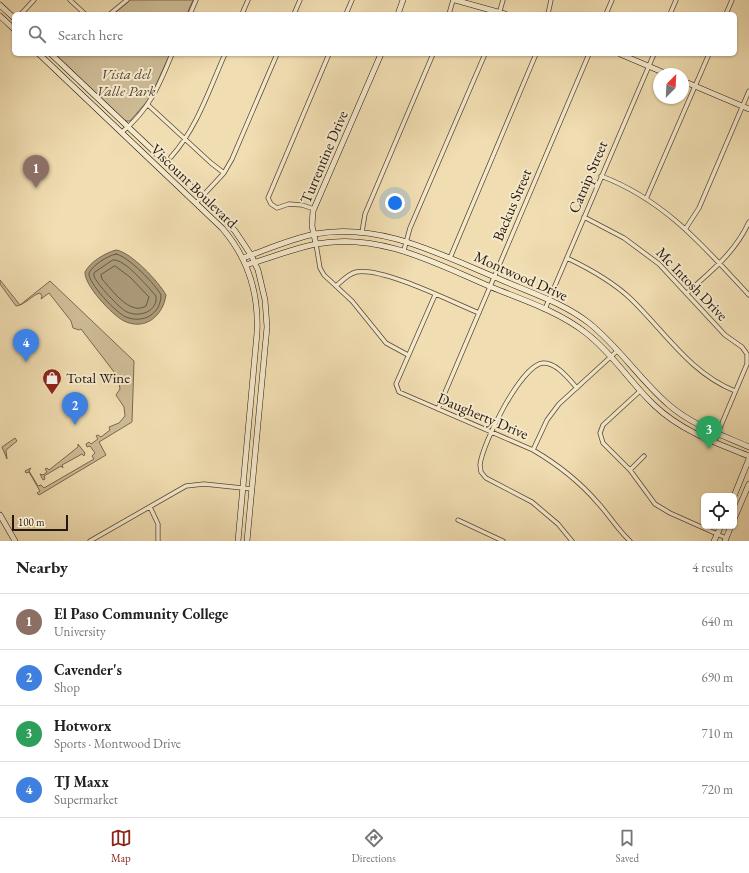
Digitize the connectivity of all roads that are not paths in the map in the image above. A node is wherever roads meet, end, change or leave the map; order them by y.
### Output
1 (34, 0) edge
2 (70, 0) edge
3 (127, 0) edge
4 (196, 0) edge
5 (248, 0) edge
6 (300, 0) edge
7 (352, 0) edge
8 (403, 0) edge
9 (454, 0) edge
10 (503, 0) edge
11 (552, 0) edge
12 (612, 0) edge
13 (676, 0) edge
14 (732, 0) edge
15 (0, 4) edge
16 (23, 12) edge
17 (83, 12) edge
18 (112, 12) edge
19 (191, 12) edge
20 (243, 12) edge
21 (295, 12) edge
22 (347, 12) edge
23 (399, 12) edge
24 (450, 12) edge
25 (496, 12) edge
26 (499, 12) edge
27 (549, 12) edge
28 (607, 12) edge
29 (671, 12) edge
30 (727, 12) edge
31 (0, 16) edge
32 (12, 22) edge
33 (12, 23) edge
34 (41, 56) edge
35 (53, 56) edge
36 (171, 56) edge
37 (224, 56) edge
38 (276, 56) edge
39 (328, 56) edge
40 (380, 56) edge
41 (432, 56) edge
42 (484, 56) edge
43 (535, 56) edge
44 (588, 56) edge
45 (625, 56) edge
46 (653, 56) edge
47 (708, 56) edge
48 (649, 66) junction
49 (654, 68) edge
50 (689, 83) edge
51 (696, 86) junction
52 (749, 91) edge
53 (148, 105) junction
54 (743, 106) junction
55 (749, 109) edge
56 (128, 127) junction
57 (122, 132) junction
58 (186, 139) junction
59 (171, 157) dead end
60 (224, 173) junction
61 (601, 176) junction
62 (202, 198) junction
63 (646, 199) junction
64 (196, 203) junction
65 (314, 209) junction
66 (584, 217) junction
67 (749, 222) edge
68 (686, 228) junction
69 (362, 232) junction
70 (313, 235) junction
71 (407, 241) junction
72 (316, 244) junction
73 (404, 250) junction
74 (251, 255) junction
75 (243, 258) junction
76 (450, 258) junction
77 (567, 258) junction
78 (255, 262) junction
79 (720, 263) junction
80 (246, 265) junction
81 (494, 277) junction
82 (336, 286) junction
83 (490, 286) junction
84 (687, 293) junction
85 (435, 295) junction
86 (749, 295) edge
87 (548, 300) junction
88 (545, 309) junction
89 (478, 313) junction
90 (257, 340) junction
91 (265, 341) junction
92 (617, 351) junction
93 (408, 355) junction
94 (610, 358) junction
95 (577, 388) junction
96 (640, 390) junction
97 (735, 391) junction
98 (438, 410) junction
99 (250, 416) junction
100 (258, 416) junction
101 (492, 433) junction
102 (717, 433) junction
103 (714, 442) junction
104 (749, 447) edge
105 (532, 450) junction
106 (644, 456) dead end
107 (749, 458) edge
108 (630, 470) junction
109 (749, 484) edge
110 (243, 488) junction
111 (252, 489) junction
112 (735, 493) edge
113 (737, 496) edge
114 (743, 498) junction
115 (150, 507) junction
116 (737, 512) edge
117 (0, 515) edge
118 (458, 520) dead end
119 (719, 529) edge
120 (730, 529) edge
121 (717, 534) junction
122 (726, 539) edge
123 (15, 541) edge
124 (90, 541) edge
125 (158, 541) edge
126 (238, 541) edge
127 (247, 541) edge
128 (503, 541) edge
129 (572, 541) edge
130 (630, 541) edge
131 (714, 541) edge

1 - 16 street
2 - 17 street
3 - 18 street
4 - 19 street
5 - 20 street
6 - 21 street
7 - 22 street
8 - 23 main road
9 - 24 street
9 - 25 main road
10 - 26 street
11 - 27 street
12 - 28 street
13 - 29 street
14 - 30 street
15 - 32 main road
31 - 33 main road
34 - 57 main road, Viscount Boulevard
35 - 56 main road, Viscount Boulevard
36 - 53 street
37 - 58 street
38 - 60 street
39 - 65 street
40 - 65 main road, Turrentine Drive
41 - 69 street
42 - 71 street
43 - 76 street
44 - 81 street, Backus Street
45 - 48 main road
46 - 48 street, Catnip Street
47 - 51 street
48 - 49 main road
48 - 61 street, Catnip Street
50 - 51 main road
51 - 54 main road
51 - 63 street
52 - 54 street
53 - 56 street
53 - 58 street
54 - 55 main road
54 - 68 street
56 - 57 street
56 - 62 main road, Viscount Boulevard
57 - 64 main road, Viscount Boulevard
58 - 59 street
58 - 60 street
60 - 62 street
61 - 63 street
61 - 66 street, Catnip Street
62 - 64 street
62 - 74 main road, Viscount Boulevard
63 - 68 street
64 - 75 main road, Viscount Boulevard
65 - 70 main road, Turrentine Drive
66 - 77 street, Catnip Street
66 - 84 street, Mc Intosh Drive
67 - 79 street
68 - 79 street
69 - 70 main road, Montwood Drive
69 - 71 main road, Montwood Drive
70 - 72 main road, Turrentine Drive
70 - 74 main road, Montwood Drive
71 - 73 street
71 - 76 main road, Montwood Drive
72 - 73 main road, Montwood Drive
72 - 78 main road, Montwood Drive
72 - 82 street, Turrentine Drive
73 - 83 main road, Montwood Drive
74 - 75 main road, Montwood Drive
74 - 78 main road, Viscount Boulevard
75 - 80 main road, Viscount Boulevard
76 - 81 main road, Montwood Drive
77 - 87 street, Catnip Street
77 - 97 street
78 - 80 main road, Montwood Drive
78 - 91 main road, Viscount Boulevard
79 - 84 street
79 - 86 street
80 - 90 main road, Viscount Boulevard
81 - 83 street, Backus Street
81 - 87 main road, Montwood Drive
82 - 85 street
82 - 93 street, Turrentine Drive
83 - 88 main road, Montwood Drive
83 - 89 street, Backus Street
84 - 97 street, Mc Intosh Drive
85 - 89 street
85 - 93 street, Daugherty Drive
87 - 88 street, Catnip Street
87 - 92 main road, Montwood Drive
88 - 94 main road, Montwood Drive
89 - 98 street, Backus Street
90 - 91 main road
90 - 99 main road, Viscount Boulevard
91 - 100 main road, Viscount Boulevard
92 - 94 street
92 - 102 main road, Montwood Drive
93 - 98 street, Daugherty Drive
94 - 95 street
94 - 96 main road, Montwood Drive
95 - 101 street
95 - 105 street
96 - 103 main road, Montwood Drive
96 - 108 street
97 - 102 street, Mc Intosh Drive
98 - 101 street, Daugherty Drive
99 - 100 main road
99 - 110 main road, Viscount Boulevard
100 - 111 main road, Viscount Boulevard
101 - 105 street, Daugherty Drive
101 - 129 street
102 - 103 street, Mc Intosh Drive
102 - 104 main road, Montwood Drive
103 - 107 main road, Montwood Drive
105 - 130 street, Daugherty Drive
106 - 108 street
107 - 112 main road
108 - 121 street
109 - 114 main road
110 - 111 street
110 - 115 street
110 - 126 main road, Viscount Boulevard
111 - 127 main road, Viscount Boulevard
113 - 114 main road
114 - 116 main road
115 - 124 street
115 - 125 street
117 - 123 main road
118 - 128 street
119 - 121 main road
120 - 122 main road
121 - 122 street
121 - 131 main road

